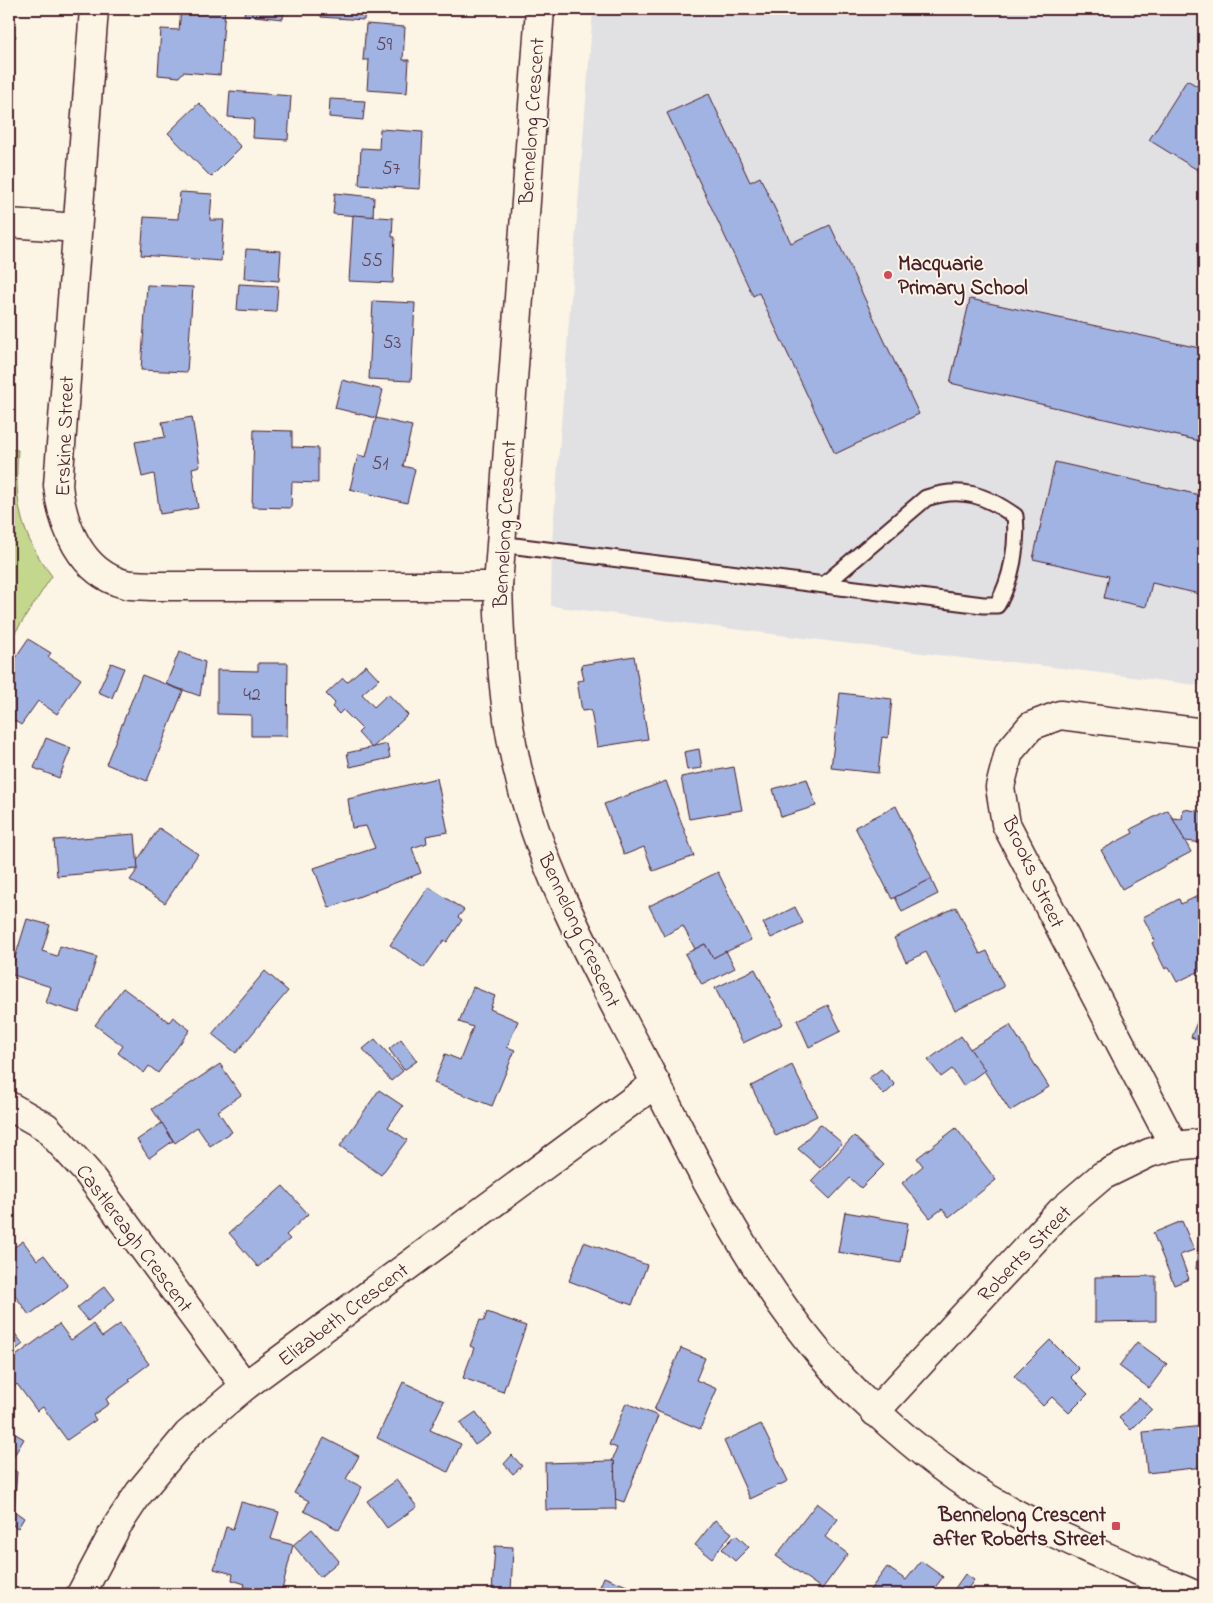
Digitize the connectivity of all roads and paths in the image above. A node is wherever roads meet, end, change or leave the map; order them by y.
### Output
1 (94, 9) edge
2 (540, 9) edge
3 (9, 223) edge
4 (77, 228) junction
5 (500, 544) junction
6 (824, 585) junction
7 (498, 586) junction
8 (1204, 733) edge
9 (656, 1083) junction
10 (9, 1106) edge
11 (1204, 1144) edge
12 (1174, 1146) junction
13 (245, 1386) junction
14 (875, 1412) junction
15 (1183, 1592) edge
16 (81, 1594) edge

1 - 4 street, Erskine Street
2 - 5 street, Bennelong Crescent
3 - 4 street
4 - 7 street, Erskine Street
5 - 6 lane
5 - 7 street, Bennelong Crescent
6 - 6 lane
7 - 9 street, Bennelong Crescent
8 - 12 street, Brooks Street
9 - 13 street, Elizabeth Crescent
9 - 14 street, Bennelong Crescent
10 - 13 street, Castlereagh Crescent
11 - 12 street, Roberts Street
12 - 14 street, Roberts Street
13 - 16 street, Elizabeth Crescent
14 - 15 street, Bennelong Crescent

